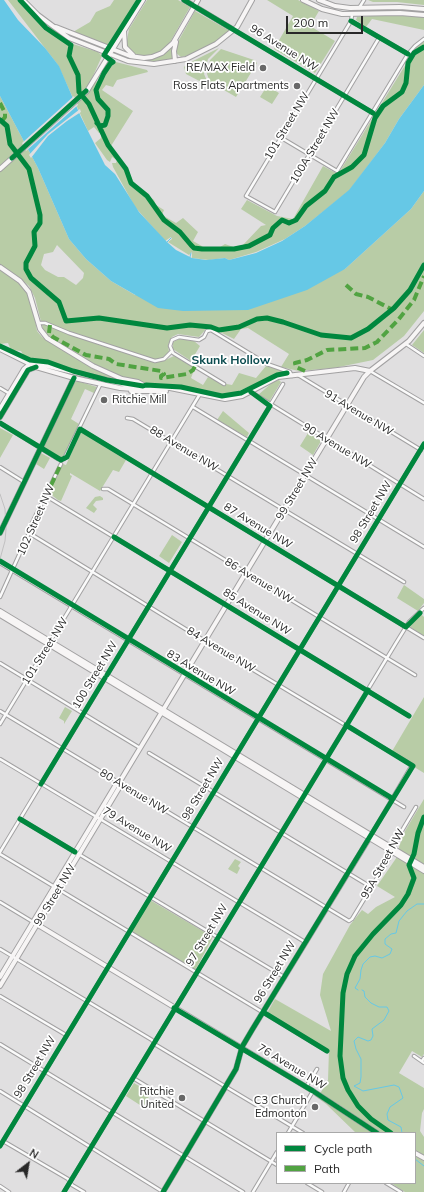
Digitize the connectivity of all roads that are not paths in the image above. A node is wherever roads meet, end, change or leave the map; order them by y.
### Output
1 (23, 0) edge
2 (142, 0) edge
3 (184, 0) edge
4 (198, 0) edge
5 (252, 0) edge
6 (318, 0) edge
7 (364, 0) edge
8 (306, 1) edge
9 (195, 6) junction
10 (359, 8) junction
11 (424, 9) edge
12 (352, 15) junction
13 (424, 15) edge
14 (351, 21) junction
15 (50, 24) junction
16 (234, 30) junction
17 (124, 31) junction
18 (178, 36) junction
19 (379, 38) junction
20 (424, 39) edge
21 (113, 49) junction
22 (174, 52) junction
23 (110, 54) junction
24 (408, 54) junction
25 (139, 58) junction
26 (186, 59) junction
27 (175, 61) junction
28 (315, 79) junction
29 (344, 97) junction
30 (373, 113) junction
31 (280, 137) junction
32 (309, 155) junction
33 (0, 169) edge
34 (274, 212) joint
35 (0, 267) edge
36 (38, 323) junction
37 (424, 323) edge
38 (406, 344) junction
39 (0, 348) edge
40 (173, 352) junction
41 (424, 356) edge
42 (22, 359) junction
43 (30, 364) junction
44 (36, 367) junction
45 (24, 369) junction
46 (370, 370) junction
47 (63, 371) junction
48 (298, 375) junction
49 (292, 376) junction
50 (74, 378) junction
51 (101, 383) junction
52 (136, 384) junction
53 (224, 384) dead end
54 (283, 384) dead end
55 (0, 388) edge
56 (120, 388) junction
57 (180, 391) junction
58 (251, 392) junction
59 (11, 394) junction
60 (201, 394) junction
61 (424, 403) edge
62 (270, 406) junction
63 (348, 406) junction
64 (193, 407) junction
65 (0, 409) edge
66 (0, 417) edge
67 (127, 418) dead end
68 (0, 423) edge
69 (80, 429) junction
70 (327, 440) junction
71 (249, 441) junction
72 (172, 442) junction
73 (424, 444) edge
74 (40, 448) junction
75 (421, 450) junction
76 (61, 464) dead end
77 (0, 467) edge
78 (152, 473) junction
79 (228, 475) junction
80 (306, 475) junction
81 (24, 482) junction
82 (400, 484) junction
83 (103, 489) dead end
84 (46, 496) junction
85 (424, 499) edge
86 (133, 505) junction
87 (209, 507) junction
88 (284, 510) junction
89 (379, 519) junction
90 (0, 533) edge
91 (29, 533) junction
92 (114, 537) junction
93 (190, 539) junction
94 (265, 542) junction
95 (424, 547) edge
96 (358, 554) junction
97 (0, 563) edge
98 (12, 571) junction
99 (170, 571) junction
100 (93, 572) junction
101 (246, 573) junction
102 (404, 582) dead end
103 (338, 586) junction
104 (0, 597) edge
105 (227, 605) junction
106 (149, 606) junction
107 (72, 607) junction
108 (424, 608) edge
109 (0, 611) edge
110 (0, 615) edge
111 (320, 618) junction
112 (406, 627) junction
113 (424, 638) edge
114 (128, 641) junction
115 (205, 641) junction
116 (50, 643) junction
117 (300, 650) junction
118 (387, 658) junction
119 (0, 663) edge
120 (184, 675) junction
121 (415, 675) dead end
122 (106, 677) junction
123 (27, 680) junction
124 (279, 686) junction
125 (368, 690) junction
126 (0, 711) edge
127 (163, 711) junction
128 (6, 714) junction
129 (83, 714) junction
130 (409, 716) dead end
131 (258, 719) junction
132 (0, 724) edge
133 (346, 725) junction
134 (140, 748) junction
135 (62, 749) junction
136 (149, 752) dead end
137 (236, 755) junction
138 (0, 759) edge
139 (326, 760) junction
140 (413, 766) joint
141 (120, 783) junction
142 (41, 784) junction
143 (214, 792) junction
144 (303, 796) junction
145 (392, 800) junction
146 (404, 807) dead end
147 (416, 807) dead end
148 (99, 818) junction
149 (20, 819) junction
150 (192, 827) junction
151 (281, 833) junction
152 (370, 837) junction
153 (392, 850) junction
154 (0, 853) edge
155 (77, 853) junction
156 (404, 857) junction
157 (171, 862) junction
158 (260, 867) junction
159 (424, 867) edge
160 (424, 871) edge
161 (348, 873) junction
162 (371, 887) junction
163 (56, 888) junction
164 (150, 897) junction
165 (0, 902) edge
166 (238, 902) junction
167 (326, 908) junction
168 (351, 921) joint
169 (35, 924) junction
170 (128, 932) junction
171 (217, 937) junction
172 (304, 942) junction
173 (0, 950) edge
174 (14, 957) junction
175 (107, 968) junction
176 (196, 972) junction
177 (0, 977) edge
178 (284, 977) junction
179 (0, 986) edge
180 (0, 996) edge
181 (87, 1000) junction
182 (174, 1008) junction
183 (263, 1012) junction
184 (66, 1036) junction
185 (154, 1042) junction
186 (0, 1044) edge
187 (242, 1049) junction
188 (327, 1051) dead end
189 (414, 1056) dead end
190 (424, 1058) edge
191 (423, 1062) edge
192 (317, 1069) dead end
193 (45, 1071) junction
194 (133, 1078) junction
195 (226, 1087) junction
196 (306, 1087) junction
197 (0, 1091) edge
198 (313, 1091) junction
199 (24, 1106) junction
200 (112, 1113) junction
201 (205, 1122) junction
202 (292, 1126) junction
203 (289, 1132) edge
204 (301, 1132) edge
205 (375, 1132) edge
206 (3, 1141) junction
207 (0, 1146) edge
208 (91, 1147) junction
209 (276, 1154) edge
210 (184, 1157) junction
211 (271, 1162) junction
212 (276, 1164) edge
213 (70, 1182) junction
214 (309, 1184) edge
215 (388, 1184) edge
216 (0, 1186) edge
217 (10, 1192) edge
218 (64, 1192) edge
219 (84, 1192) edge
220 (163, 1192) edge
221 (243, 1192) edge
222 (253, 1192) edge
223 (322, 1192) edge
224 (401, 1192) edge

1 - 15 main road
2 - 17 main road
3 - 9 main road, 96 Avenue NW
4 - 9 main road
5 - 16 main road
6 - 10 main road
7 - 10 street
8 - 12 main road
9 - 16 main road, 96 Avenue NW
9 - 18 main road
10 - 11 main road
12 - 13 main road
12 - 14 street, 101 Street NW
14 - 19 street
14 - 28 street, 101 Street NW
15 - 21 main road
15 - 23 main road
16 - 26 main road
16 - 28 street, 96 Avenue NW
17 - 21 main road
17 - 25 main road
18 - 22 main road
18 - 25 main road
19 - 24 street
19 - 29 street, 100A Street NW
20 - 24 street
21 - 23 main road
21 - 25 main road
22 - 26 main road
22 - 27 main road
23 - 27 main road
23 - 33 main road
24 - 30 street
26 - 27 main road
28 - 29 street, 96 Avenue NW
28 - 31 street, 101 Street NW
29 - 30 street, 96 Avenue NW
29 - 32 street, 100A Street NW
30 - 32 street
31 - 32 street
31 - 34 street, 101 Street NW
32 - 34 street, 100A Street NW
35 - 36 main road
36 - 40 street
36 - 52 main road
37 - 38 main road, 99 Street NW
38 - 41 street
38 - 46 main road, 99 Street NW
39 - 42 main road
40 - 49 street
40 - 53 street
42 - 43 main road
42 - 45 main road
43 - 44 main road
43 - 45 main road
43 - 47 main road
44 - 50 main road
44 - 59 main road
45 - 59 main road
46 - 48 main road
46 - 61 street
46 - 63 main road, 99 Street NW
47 - 50 main road
47 - 52 main road
48 - 49 main road
48 - 63 street, 91 Avenue NW
49 - 58 main road
50 - 51 main road
50 - 74 main road
51 - 56 main road
51 - 69 street
52 - 56 main road
52 - 57 main road
54 - 62 street, 100 Street NW
55 - 59 street
56 - 57 main road
57 - 60 main road
58 - 60 main road
58 - 62 street, 90 Avenue NW
59 - 65 main road
59 - 66 main road
60 - 64 street, 101 Street NW
62 - 70 street, 90 Avenue NW
62 - 71 street, 100 Street NW
63 - 70 main road, 99 Street NW
63 - 75 street, 91 Avenue NW
64 - 71 street
64 - 72 street, 101 Street NW
67 - 72 street, 88 Avenue NW
68 - 74 street
69 - 74 street
69 - 78 street, 87 Avenue NW
70 - 80 main road, 99 Street NW
70 - 82 street, 90 Avenue NW
71 - 79 street, 100 Street NW
71 - 80 street
72 - 78 street, 101 Street NW
72 - 79 street, 88 Avenue NW
73 - 75 street, 98 Street NW
74 - 81 main road
75 - 82 street, 98 Street NW
76 - 84 street, 102 Street NW
77 - 81 street
78 - 86 street, 101 Street NW
78 - 87 street, 87 Avenue NW
79 - 87 street, 100 Street NW
79 - 88 street, 88 Avenue NW
80 - 88 main road, 99 Street NW
80 - 89 street
81 - 90 main road
82 - 85 street, 90 Avenue NW
82 - 89 street, 98 Street NW
83 - 86 street, 86 Avenue NW
84 - 91 street, 102 Street NW
84 - 92 street, 85 Avenue NW
86 - 92 street, 101 Street NW
86 - 93 street, 86 Avenue NW
87 - 93 street, 100 Street NW
87 - 94 street, 87 Avenue NW
88 - 94 main road, 99 Street NW
88 - 96 street, 88 Avenue NW
89 - 95 street
89 - 96 street, 98 Street NW
91 - 98 street, 102 Street NW
91 - 100 street, 84 Avenue NW
92 - 99 street, 85 Avenue NW
92 - 100 street, 101 Street NW
93 - 99 street, 100 Street NW
93 - 101 street, 86 Avenue NW
94 - 101 main road, 99 Street NW
94 - 103 street, 87 Avenue NW
96 - 102 street, 88 Avenue NW
96 - 103 street, 98 Street NW
97 - 98 street, 83 Avenue NW
98 - 104 street, 102 Street NW
98 - 107 street, 83 Avenue NW
99 - 105 street, 85 Avenue NW
99 - 106 street, 100 Street NW
100 - 106 street, 84 Avenue NW
100 - 107 street, 101 Street NW
101 - 105 main road, 99 Street NW
101 - 111 street, 86 Avenue NW
103 - 111 street, 98 Street NW
103 - 112 street, 87 Avenue NW
105 - 115 main road, 99 Street NW
105 - 117 street, 85 Avenue NW
106 - 114 street, 100 Street NW
106 - 115 street, 84 Avenue NW
107 - 114 street, 83 Avenue NW
107 - 116 street, 101 Street NW
108 - 112 street, 97 Street NW
109 - 116 main road
110 - 116 main road
111 - 117 street, 98 Street NW
111 - 118 street, 86 Avenue NW
112 - 113 street, 87 Avenue NW
112 - 118 street, 97 Street NW
114 - 120 street, 83 Avenue NW
114 - 122 street, 100 Street NW
115 - 120 main road, 99 Street NW
115 - 124 street, 84 Avenue NW
116 - 122 main road
116 - 123 street, 101 Street NW
117 - 124 street, 98 Street NW
117 - 125 street, 85 Avenue NW
118 - 121 street, 86 Avenue NW
118 - 125 street, 97 Street NW
119 - 123 street
120 - 127 main road, 99 Street NW
120 - 131 street, 83 Avenue NW
122 - 127 main road
122 - 129 street, 100 Street NW
123 - 128 street, 101 Street NW
123 - 129 street
124 - 131 street, 98 Street NW
124 - 133 street, 84 Avenue NW
125 - 130 street, 85 Avenue NW
125 - 133 street, 97 Street NW
126 - 128 street, 80 Avenue NW
127 - 134 main road, 99 Street NW
127 - 137 main road
128 - 132 street, 101 Street NW
128 - 135 street, 80 Avenue NW
129 - 134 street
129 - 135 street, 100 Street NW
131 - 137 street, 98 Street NW
131 - 139 street, 83 Avenue NW
133 - 139 street, 97 Street NW
133 - 140 street, 84 Avenue NW
134 - 141 main road, 99 Street NW
135 - 141 street, 80 Avenue NW
135 - 142 street, 100 Street NW
136 - 143 street
137 - 143 street, 98 Street NW
137 - 144 main road
138 - 142 street, 79 Avenue NW
139 - 144 street, 97 Street NW
139 - 145 street, 83 Avenue NW
140 - 145 street, 96 Street NW
141 - 148 main road, 99 Street NW
141 - 150 street, 80 Avenue NW
142 - 148 street, 79 Avenue NW
142 - 149 street, 100 Street NW
143 - 150 street, 98 Street NW
143 - 151 street
144 - 151 street, 97 Street NW
144 - 152 main road
145 - 146 street, 83 Avenue NW
145 - 152 street, 96 Street NW
147 - 153 street, 95A Street NW
148 - 155 main road, 99 Street NW
148 - 157 street, 79 Avenue NW
149 - 154 street, 100 Street NW
149 - 155 street
150 - 157 street, 98 Street NW
150 - 158 street, 80 Avenue NW
151 - 158 street, 97 Street NW
151 - 161 street
152 - 153 main road
152 - 161 main road, 96 Street NW
153 - 156 main road
153 - 162 street, 95A Street NW
154 - 163 street
155 - 163 main road, 99 Street NW
155 - 164 street
156 - 159 main road
156 - 160 main road
157 - 164 street, 98 Street NW
157 - 166 street, 79 Avenue NW
158 - 166 street, 97 Street NW
158 - 167 street, 80 Avenue NW
161 - 162 street
161 - 167 main road, 96 Street NW
162 - 168 street, 95A Street NW
163 - 169 main road, 99 Street NW
163 - 170 street
164 - 170 street, 98 Street NW
164 - 171 street
165 - 169 street, 76 Avenue NW
166 - 171 street, 97 Street NW
166 - 172 street, 79 Avenue NW
167 - 168 street, 80 Avenue NW
167 - 172 main road, 96 Street NW
169 - 174 main road, 99 Street NW
169 - 175 main road, 76 Avenue NW
170 - 175 street, 98 Street NW
170 - 176 street
171 - 176 street, 97 Street NW
171 - 178 street
172 - 178 main road, 96 Street NW
173 - 174 street
174 - 177 main road, 99 Street NW
174 - 179 main road, 99 Street NW
174 - 181 street
175 - 181 street, 98 Street NW
175 - 182 main road, 76 Avenue NW
176 - 182 street, 97 Street NW
176 - 183 street
178 - 183 main road, 96 Street NW
180 - 184 street
181 - 184 street, 98 Street NW
181 - 185 street
182 - 185 street, 97 Street NW
182 - 187 main road, 76 Avenue NW
183 - 187 main road, 96 Street NW
183 - 188 street
184 - 193 street, 98 Street NW
185 - 194 street, 97 Street NW
185 - 195 street
186 - 193 street
187 - 195 main road, 96 Street NW
187 - 196 main road, 76 Avenue NW
189 - 191 street
190 - 191 street
192 - 196 street
193 - 199 street, 98 Street NW
193 - 200 street
194 - 200 street, 97 Street NW
194 - 201 street
195 - 201 main road, 96 Street NW
195 - 202 street
196 - 198 main road, 76 Avenue NW
197 - 199 street
198 - 202 street
198 - 205 main road, 76 Avenue NW
199 - 206 street, 98 Street NW
199 - 208 street
200 - 208 street, 97 Street NW
200 - 210 street
201 - 210 main road, 96 Street NW
201 - 211 street
202 - 203 street
202 - 204 street
206 - 207 street, 98 Street NW
206 - 213 street
208 - 213 street, 97 Street NW
208 - 220 street
209 - 211 street
210 - 220 main road, 96 Street NW
210 - 221 street
211 - 212 street
211 - 222 street
213 - 218 street, 97 Street NW
213 - 219 street
214 - 223 street
215 - 224 street
216 - 217 street

